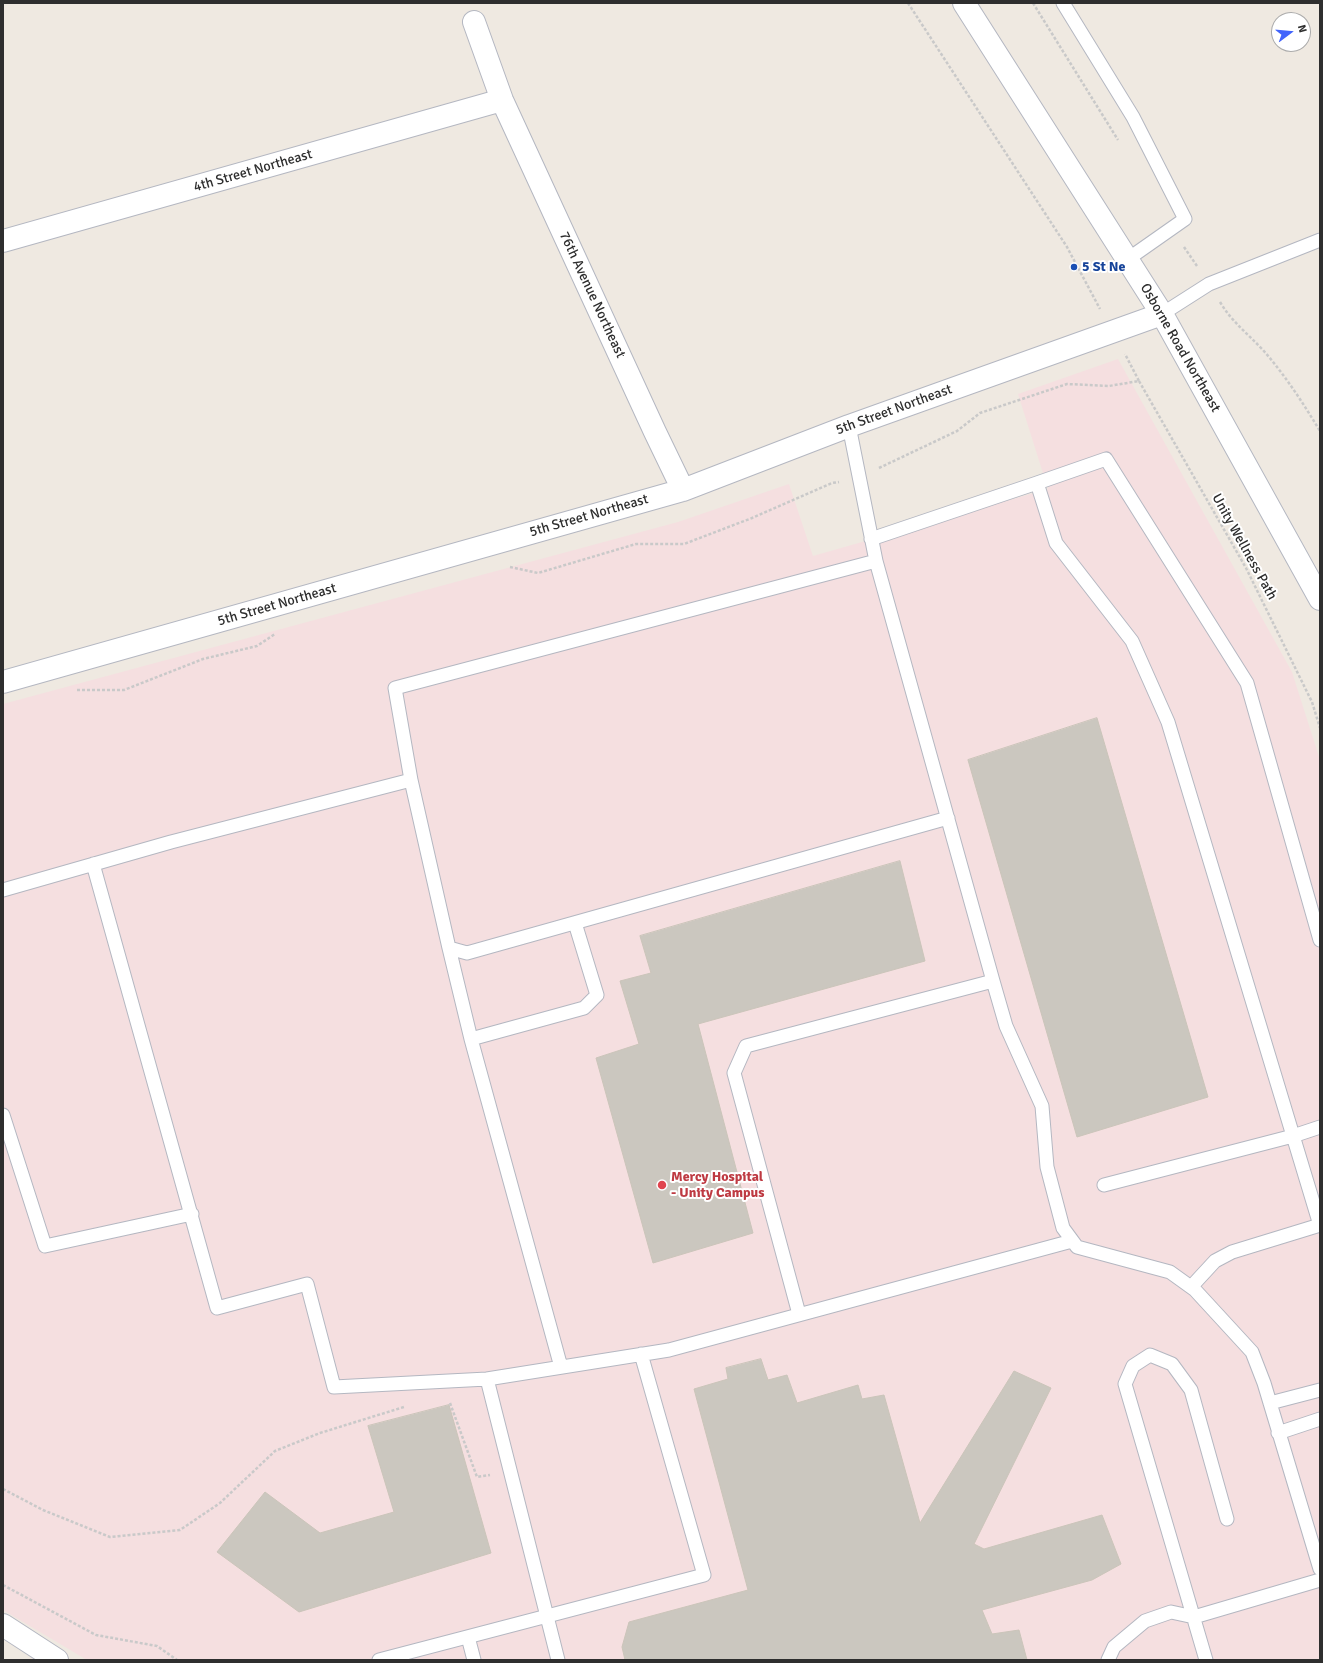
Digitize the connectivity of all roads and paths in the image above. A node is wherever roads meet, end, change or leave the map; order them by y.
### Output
1 (908, 3) edge
2 (964, 3) edge
3 (1063, 3) edge
4 (474, 22) dead end
5 (502, 100) junction
6 (1320, 240) edge
7 (3, 241) edge
8 (1128, 259) junction
9 (1162, 314) junction
10 (1113, 332) junction
11 (1139, 381) dead end
12 (849, 426) junction
13 (1036, 483) junction
14 (683, 490) junction
15 (870, 539) junction
16 (876, 561) junction
17 (1320, 599) edge
18 (3, 682) edge
19 (1320, 728) edge
20 (411, 780) junction
21 (948, 818) junction
22 (93, 864) junction
23 (3, 890) edge
24 (575, 923) junction
25 (1320, 940) edge
26 (449, 948) junction
27 (993, 981) junction
28 (471, 1039) junction
29 (3, 1115) edge
30 (1320, 1127) edge
31 (1293, 1136) junction
32 (1104, 1185) dead end
33 (192, 1214) junction
34 (1320, 1225) edge
35 (1072, 1241) junction
36 (1191, 1287) junction
37 (800, 1314) junction
38 (641, 1354) junction
39 (562, 1367) junction
40 (487, 1379) junction
41 (1320, 1390) edge
42 (449, 1400) dead end
43 (1270, 1403) junction
44 (409, 1405) dead end
45 (1320, 1419) edge
46 (1278, 1433) junction
47 (510, 1472) junction
48 (3, 1489) edge
49 (1227, 1519) dead end
50 (1320, 1569) edge
51 (1320, 1580) edge
52 (3, 1585) edge
53 (547, 1616) junction
54 (1194, 1616) junction
55 (3, 1625) edge
56 (468, 1637) junction
57 (57, 1660) edge
58 (177, 1660) edge
59 (379, 1660) edge
60 (474, 1660) edge
61 (558, 1660) edge
62 (1108, 1660) edge
63 (1206, 1660) edge

1 - 10 path
2 - 8 street, Osborne Road Northeast
3 - 8 lane
4 - 5 street, 76th Avenue Northeast
5 - 7 street, 4th Street Northeast
5 - 14 street, 76th Avenue Northeast
6 - 9 lane
8 - 9 street, Osborne Road Northeast
9 - 10 street, 5th Street Northeast
9 - 17 street, Osborne Road Northeast
10 - 12 street, 5th Street Northeast
11 - 19 path, Unity Wellness Path
12 - 14 street, 5th Street Northeast
12 - 15 lane
13 - 15 lane
13 - 25 lane
13 - 31 lane
14 - 18 street, 5th Street Northeast
15 - 16 lane
16 - 20 lane
16 - 21 lane
20 - 22 lane
20 - 26 lane
21 - 24 lane
21 - 27 lane
22 - 23 lane
22 - 33 lane
24 - 26 lane
24 - 28 lane
26 - 28 lane
27 - 35 lane
27 - 37 lane
28 - 39 lane
29 - 33 lane
30 - 31 lane
31 - 32 lane
31 - 34 lane
33 - 40 lane
34 - 36 lane
35 - 36 lane
35 - 37 lane
36 - 43 lane
37 - 38 lane
38 - 39 lane
38 - 53 lane
39 - 40 lane
40 - 47 lane
41 - 43 lane
42 - 47 path
43 - 46 lane
44 - 48 path
45 - 46 lane
46 - 50 lane
47 - 53 lane
49 - 54 lane
51 - 54 lane
52 - 58 path
53 - 56 lane
53 - 61 lane
54 - 62 lane
54 - 63 lane
55 - 57 street
56 - 59 lane
56 - 60 lane

